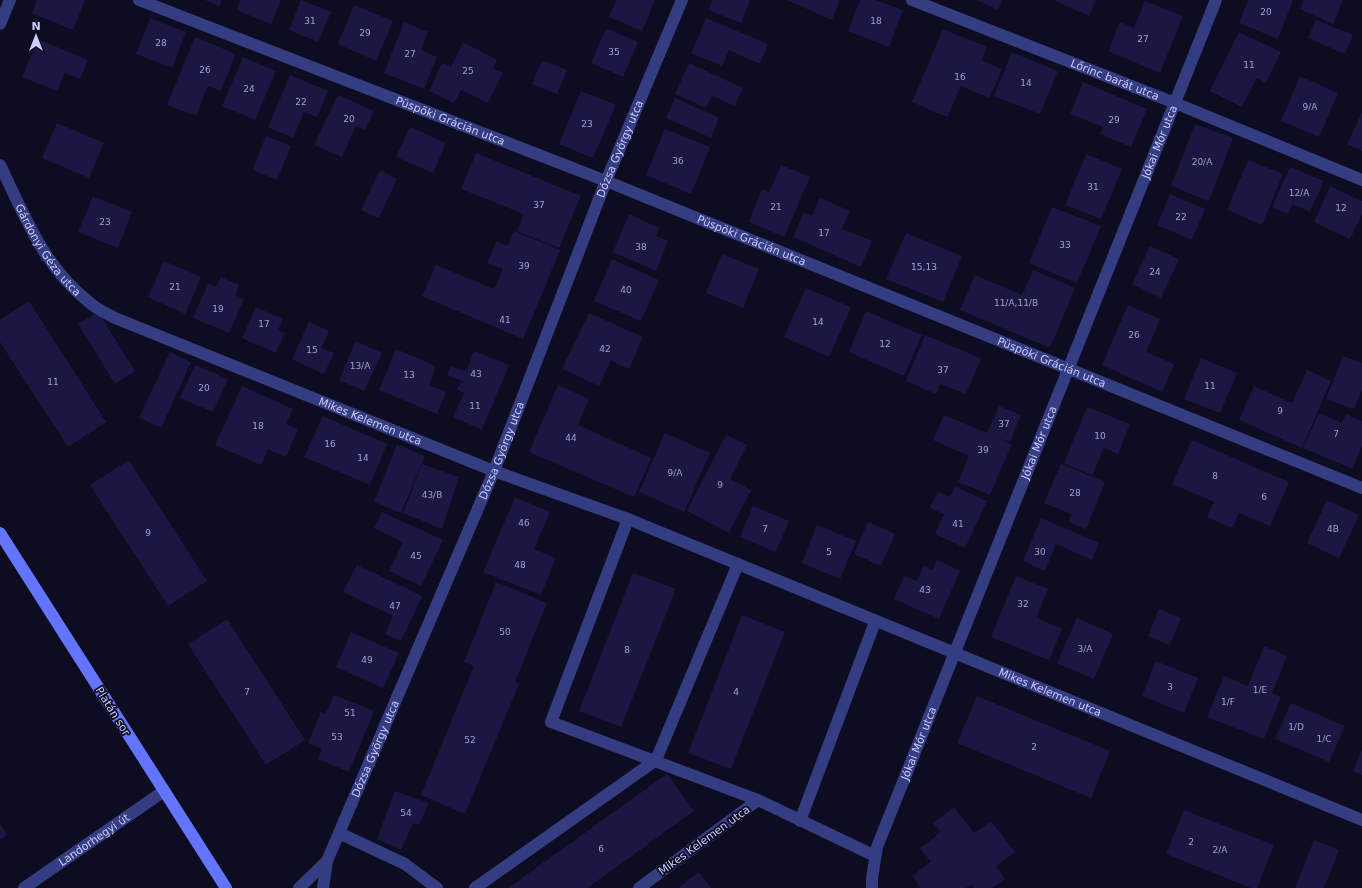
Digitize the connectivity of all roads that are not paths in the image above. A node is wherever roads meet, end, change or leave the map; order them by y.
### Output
1 (10, 0) edge
2 (139, 0) edge
3 (682, 0) edge
4 (912, 0) edge
5 (1216, 0) edge
6 (0, 24) edge
7 (1176, 103) junction
8 (0, 165) edge
9 (1362, 180) edge
10 (606, 181) junction
11 (115, 318) joint
12 (1068, 369) junction
13 (494, 471) junction
14 (1362, 488) edge
15 (628, 519) junction
16 (0, 533) edge
17 (738, 564) junction
18 (875, 622) junction
19 (955, 653) junction
20 (656, 760) junction
21 (164, 791) junction
22 (758, 800) junction
23 (1362, 820) edge
24 (800, 821) junction
25 (339, 833) junction
26 (875, 856) junction
27 (327, 861) junction
28 (24, 888) edge
29 (226, 888) edge
30 (299, 888) edge
31 (323, 888) edge
32 (437, 888) edge
33 (474, 888) edge
34 (639, 888) edge
35 (872, 888) edge

1 - 6 street
2 - 10 street, Püspöki Grácián utca
3 - 10 street, Dózsa György utca
4 - 7 street, Lőrinc barát utca
5 - 7 street, Jókai Mór utca
7 - 9 street, Lőrinc barát utca
7 - 12 street, Jókai Mór utca
8 - 11 street, Gárdonyi Géza utca
10 - 12 street, Püspöki Grácián utca
10 - 13 street, Dózsa György utca
11 - 13 street, Mikes Kelemen utca
12 - 14 street, Püspöki Grácián utca
12 - 19 street, Jókai Mór utca
13 - 15 street, Mikes Kelemen utca
13 - 25 street, Dózsa György utca
15 - 17 street, Mikes Kelemen utca
15 - 20 street, Mikes Kelemen utca
16 - 21 street, Platán sor
17 - 18 street, Mikes Kelemen utca
17 - 20 street
18 - 19 street, Mikes Kelemen utca
18 - 24 street
19 - 23 street, Mikes Kelemen utca
19 - 26 street, Jókai Mór utca
20 - 22 street, Mikes Kelemen utca
20 - 33 street
21 - 28 street, Landorhegyi út
21 - 29 street, Platán sor
22 - 24 street
22 - 34 street, Mikes Kelemen utca
24 - 26 street
25 - 27 street, Dózsa György utca
25 - 32 street
26 - 35 street, Jókai Mór utca
27 - 30 street, Dózsa György utca
27 - 31 street

